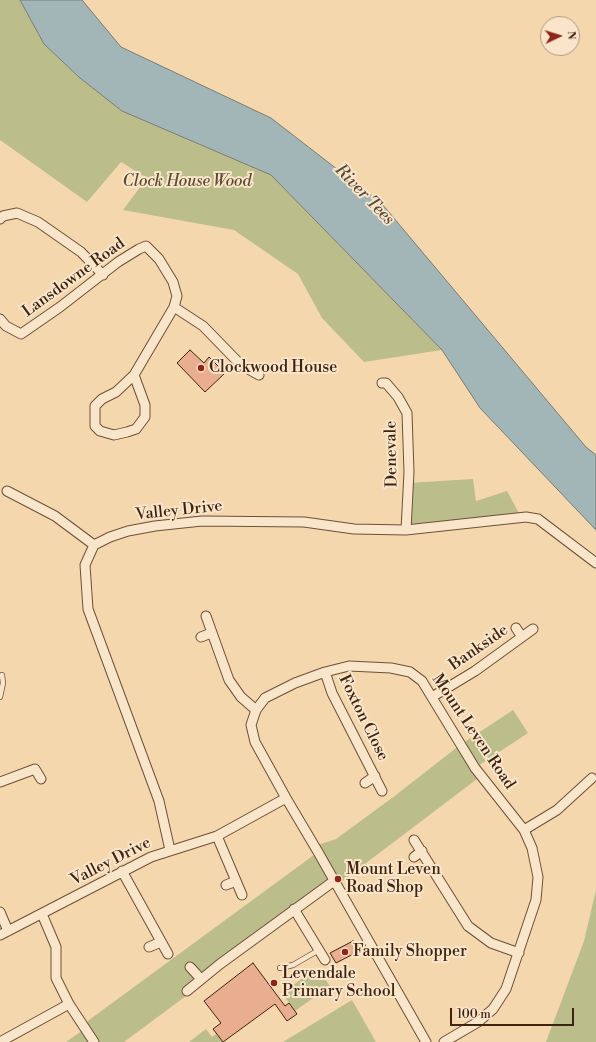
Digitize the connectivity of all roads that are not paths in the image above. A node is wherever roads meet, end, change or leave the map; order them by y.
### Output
1 (0, 219) edge
2 (103, 275) junction
3 (174, 307) junction
4 (0, 319) edge
5 (257, 371) dead end
6 (134, 375) junction
7 (383, 385) dead end
8 (8, 503) dead end
9 (406, 530) junction
10 (94, 545) junction
11 (596, 563) edge
12 (206, 616) dead end
13 (516, 628) dead end
14 (533, 629) dead end
15 (211, 633) junction
16 (201, 637) dead end
17 (522, 637) junction
18 (325, 672) junction
19 (2, 675) dead end
20 (0, 697) edge
21 (432, 697) junction
22 (256, 710) junction
23 (375, 776) junction
24 (592, 778) edge
25 (41, 779) dead end
26 (0, 782) edge
27 (365, 783) dead end
28 (382, 791) dead end
29 (286, 798) junction
30 (524, 830) junction
31 (217, 836) junction
32 (414, 840) dead end
33 (170, 850) junction
34 (422, 851) junction
35 (414, 857) dead end
36 (122, 871) junction
37 (236, 881) junction
38 (334, 881) junction
39 (226, 885) dead end
40 (242, 895) dead end
41 (294, 909) junction
42 (0, 912) edge
43 (42, 914) junction
44 (4, 933) edge
45 (161, 942) junction
46 (149, 947) dead end
47 (319, 950) junction
48 (519, 953) junction
49 (168, 954) dead end
50 (325, 960) dead end
51 (190, 967) dead end
52 (280, 968) dead end
53 (201, 979) junction
54 (187, 991) dead end
55 (69, 1004) junction
56 (0, 1042) edge
57 (94, 1042) edge
58 (426, 1042) edge
59 (444, 1042) edge

1 - 2 street
2 - 3 street, Lansdowne Road
2 - 4 street, Lansdowne Road
3 - 5 street
3 - 6 street
6 - 6 street
7 - 9 street, Denevale
8 - 10 street
9 - 10 street, Valley Drive
9 - 11 street, Valley Drive
10 - 33 street, Valley Drive
12 - 15 street
13 - 17 street, Bankside
14 - 17 street, Bankside
15 - 16 street
15 - 22 street
17 - 21 street, Bankside
18 - 21 street, Mount Leven Road
18 - 22 street, Mount Leven Road
18 - 23 street, Foxton Close
19 - 20 lane
21 - 30 street, Mount Leven Road
22 - 29 street
23 - 27 street, Foxton Close
23 - 28 street, Foxton Close
24 - 30 street
25 - 26 street
29 - 31 street
29 - 38 street
30 - 48 street, Mount Leven Road
31 - 33 street
31 - 37 street
32 - 34 street
33 - 36 street, Valley Drive
34 - 35 street
34 - 48 street
36 - 43 street, Valley Drive
36 - 45 street
37 - 39 street
37 - 40 street
38 - 41 street
38 - 58 street
41 - 47 street
41 - 53 street
42 - 44 street
43 - 44 street, Valley Drive
43 - 55 street
45 - 46 street
45 - 49 street
47 - 50 street
47 - 52 lane
48 - 59 street, Mount Leven Road
51 - 53 street
53 - 54 street
55 - 56 street
55 - 57 street

